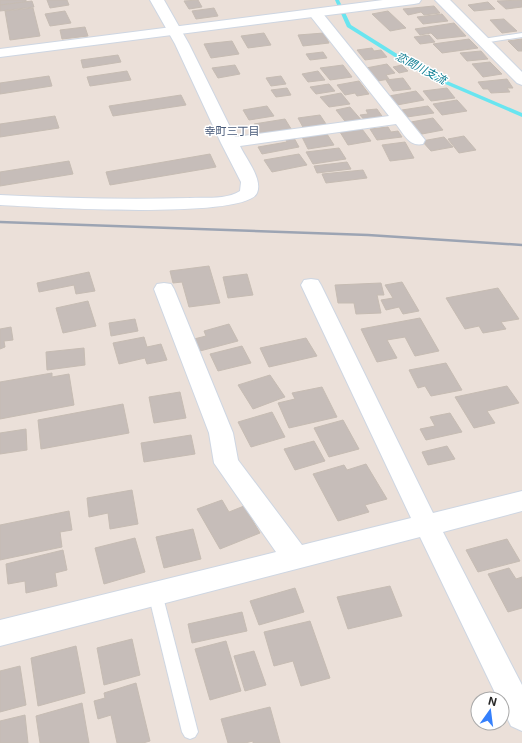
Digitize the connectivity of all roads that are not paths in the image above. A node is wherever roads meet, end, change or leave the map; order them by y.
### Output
1 (157, 0) edge
2 (414, 0) edge
3 (442, 0) edge
4 (314, 13) junction
5 (175, 31) junction
6 (522, 35) edge
7 (482, 41) junction
8 (0, 53) edge
9 (522, 80) edge
10 (400, 118) junction
11 (417, 140) dead end
12 (229, 144) junction
13 (0, 200) edge
14 (311, 285) dead end
15 (164, 289) dead end
16 (522, 501) edge
17 (426, 524) junction
18 (296, 558) junction
19 (155, 593) junction
20 (0, 633) edge
21 (522, 716) edge
22 (190, 732) dead end

1 - 5 street
2 - 4 street
3 - 7 street
4 - 5 street
4 - 10 street
5 - 8 street
5 - 12 street
6 - 7 lane
7 - 9 street
10 - 11 street
10 - 12 street
12 - 13 street
14 - 17 street
15 - 18 street
16 - 17 street
17 - 18 street
17 - 21 street
18 - 19 street
19 - 20 street
19 - 22 lane

